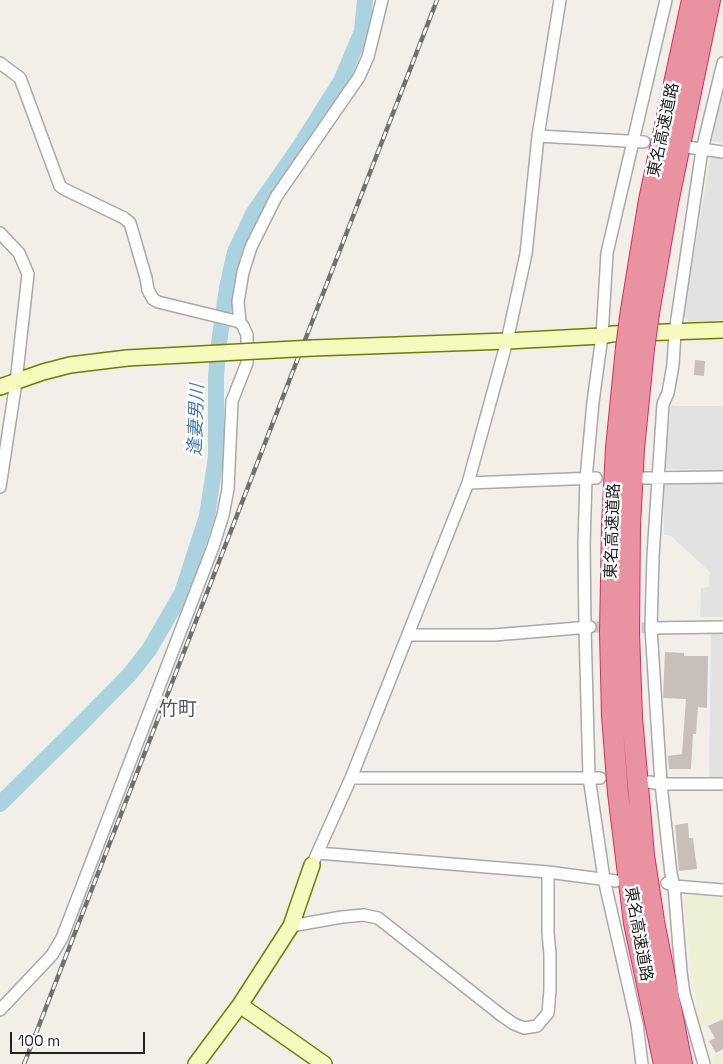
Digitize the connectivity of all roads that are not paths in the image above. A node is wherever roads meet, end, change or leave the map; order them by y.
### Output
1 (382, 0) edge
2 (560, 0) edge
3 (666, 0) edge
4 (692, 0) edge
5 (710, 0) edge
6 (0, 63) edge
7 (723, 63) edge
8 (538, 136) junction
9 (638, 141) junction
10 (687, 147) dead end
11 (702, 150) junction
12 (723, 152) edge
13 (0, 233) edge
14 (640, 312) junction
15 (234, 321) junction
16 (723, 330) edge
17 (675, 332) junction
18 (602, 336) junction
19 (507, 341) junction
20 (635, 348) junction
21 (16, 382) junction
22 (0, 387) edge
23 (723, 477) edge
24 (644, 478) dead end
25 (658, 478) junction
26 (591, 479) junction
27 (468, 483) junction
28 (0, 487) edge
29 (723, 626) edge
30 (588, 627) junction
31 (651, 628) junction
32 (408, 635) junction
33 (352, 778) junction
34 (594, 778) junction
35 (649, 782) dead end
36 (661, 784) junction
37 (723, 784) edge
38 (315, 859) junction
39 (548, 872) junction
40 (604, 879) junction
41 (616, 881) dead end
42 (670, 884) junction
43 (723, 890) edge
44 (290, 926) junction
45 (240, 1005) junction
46 (0, 1010) edge
47 (196, 1064) edge
48 (324, 1064) edge
49 (642, 1064) edge
50 (664, 1064) edge
51 (682, 1064) edge
52 (704, 1064) edge

1 - 15 street
2 - 8 street
3 - 9 street
4 - 14 highway, 東名高速道路
5 - 14 highway, 東名高速道路
6 - 15 street
7 - 11 street
8 - 9 street
8 - 19 street
9 - 18 street
10 - 11 street
11 - 12 street
11 - 17 street
13 - 21 street
14 - 20 highway, 東名高速道路, bridge
15 - 46 street
16 - 17 street
17 - 18 street
17 - 25 street
18 - 19 street
18 - 26 street
19 - 21 street, bridge
19 - 27 street
20 - 50 highway, 東名高速道路
20 - 51 highway, 東名高速道路
21 - 22 street
21 - 28 street
23 - 25 street
24 - 25 street
25 - 31 street
26 - 27 street
26 - 30 street
27 - 32 street
29 - 31 street
30 - 32 street
30 - 34 street
31 - 36 street
32 - 33 street
33 - 34 street
33 - 38 street
34 - 40 street
35 - 36 street
36 - 37 street
36 - 42 street
38 - 39 street
38 - 44 street
39 - 40 street
39 - 44 street
40 - 41 street
40 - 49 street
42 - 43 street
42 - 52 street
44 - 45 street
45 - 47 street
45 - 48 street

